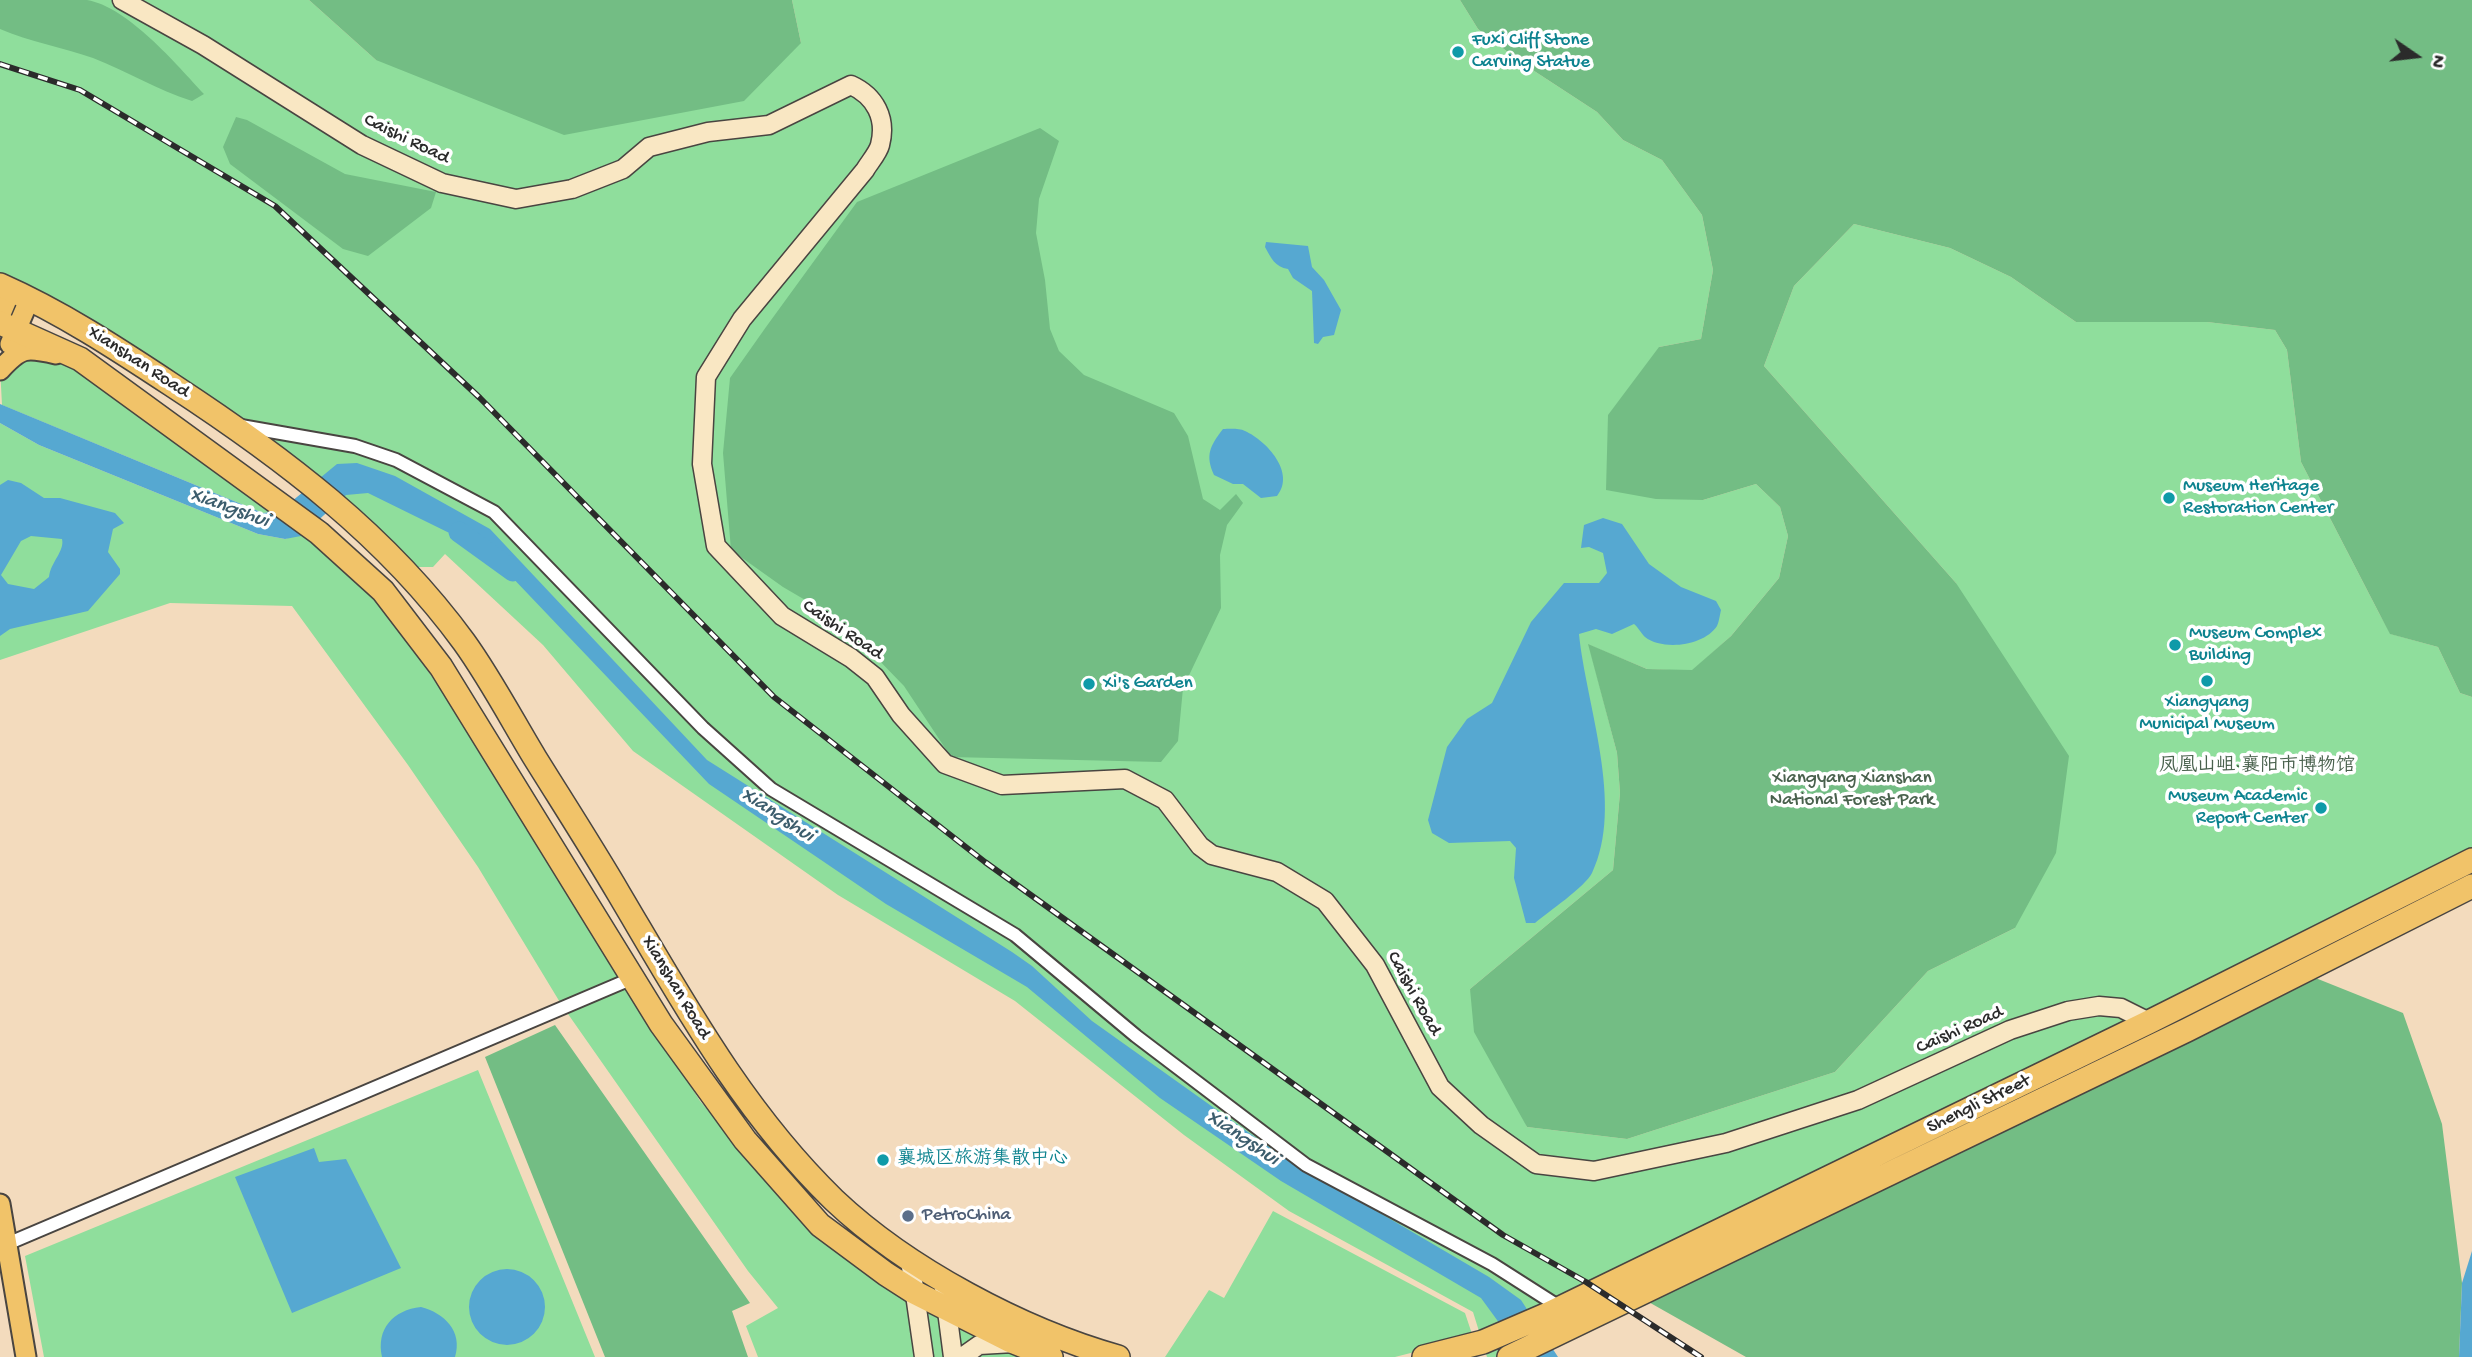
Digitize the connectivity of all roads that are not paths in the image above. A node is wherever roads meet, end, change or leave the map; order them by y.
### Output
1 (122, 0) edge
2 (13, 291) edge
3 (5, 323) edge
4 (80, 359) junction
5 (0, 369) edge
6 (233, 425) junction
7 (2472, 860) edge
8 (2472, 886) edge
9 (633, 978) junction
10 (2149, 1022) junction
11 (0, 1204) edge
12 (7, 1244) junction
13 (859, 1254) junction
14 (910, 1260) junction
15 (943, 1280) junction
16 (914, 1292) junction
17 (946, 1307) junction
18 (918, 1315) junction
19 (1556, 1319) junction
20 (1015, 1343) junction
21 (26, 1357) edge
22 (924, 1357) edge
23 (953, 1357) edge
24 (962, 1357) edge
25 (1051, 1357) edge
26 (1118, 1357) edge
27 (1424, 1357) edge
28 (1509, 1357) edge

1 - 10 street, Caishi Road
2 - 3 main road
2 - 6 highway, Xianshan Road
3 - 4 highway, Xianshan Road
3 - 5 main road
4 - 5 main road
4 - 9 highway, Xianshan Road
6 - 14 highway, Xianshan Road
6 - 19 street
7 - 10 highway, Shengli Street
8 - 19 highway, Shengli Street
9 - 12 street
9 - 13 highway, Xianshan Road
10 - 19 highway, Shengli Street
11 - 12 main road
12 - 21 main road
13 - 16 highway, Xianshan Road
13 - 18 street
14 - 15 highway, Xianshan Road
14 - 16 street
15 - 17 street
15 - 26 highway, Xianshan Road
16 - 17 highway, Xianshan Road
16 - 18 street
17 - 20 highway, Xianshan Road
17 - 23 street
18 - 22 street
19 - 27 highway, Shengli Street
19 - 28 highway, Shengli Street
20 - 24 street
20 - 25 highway, Xianshan Road

